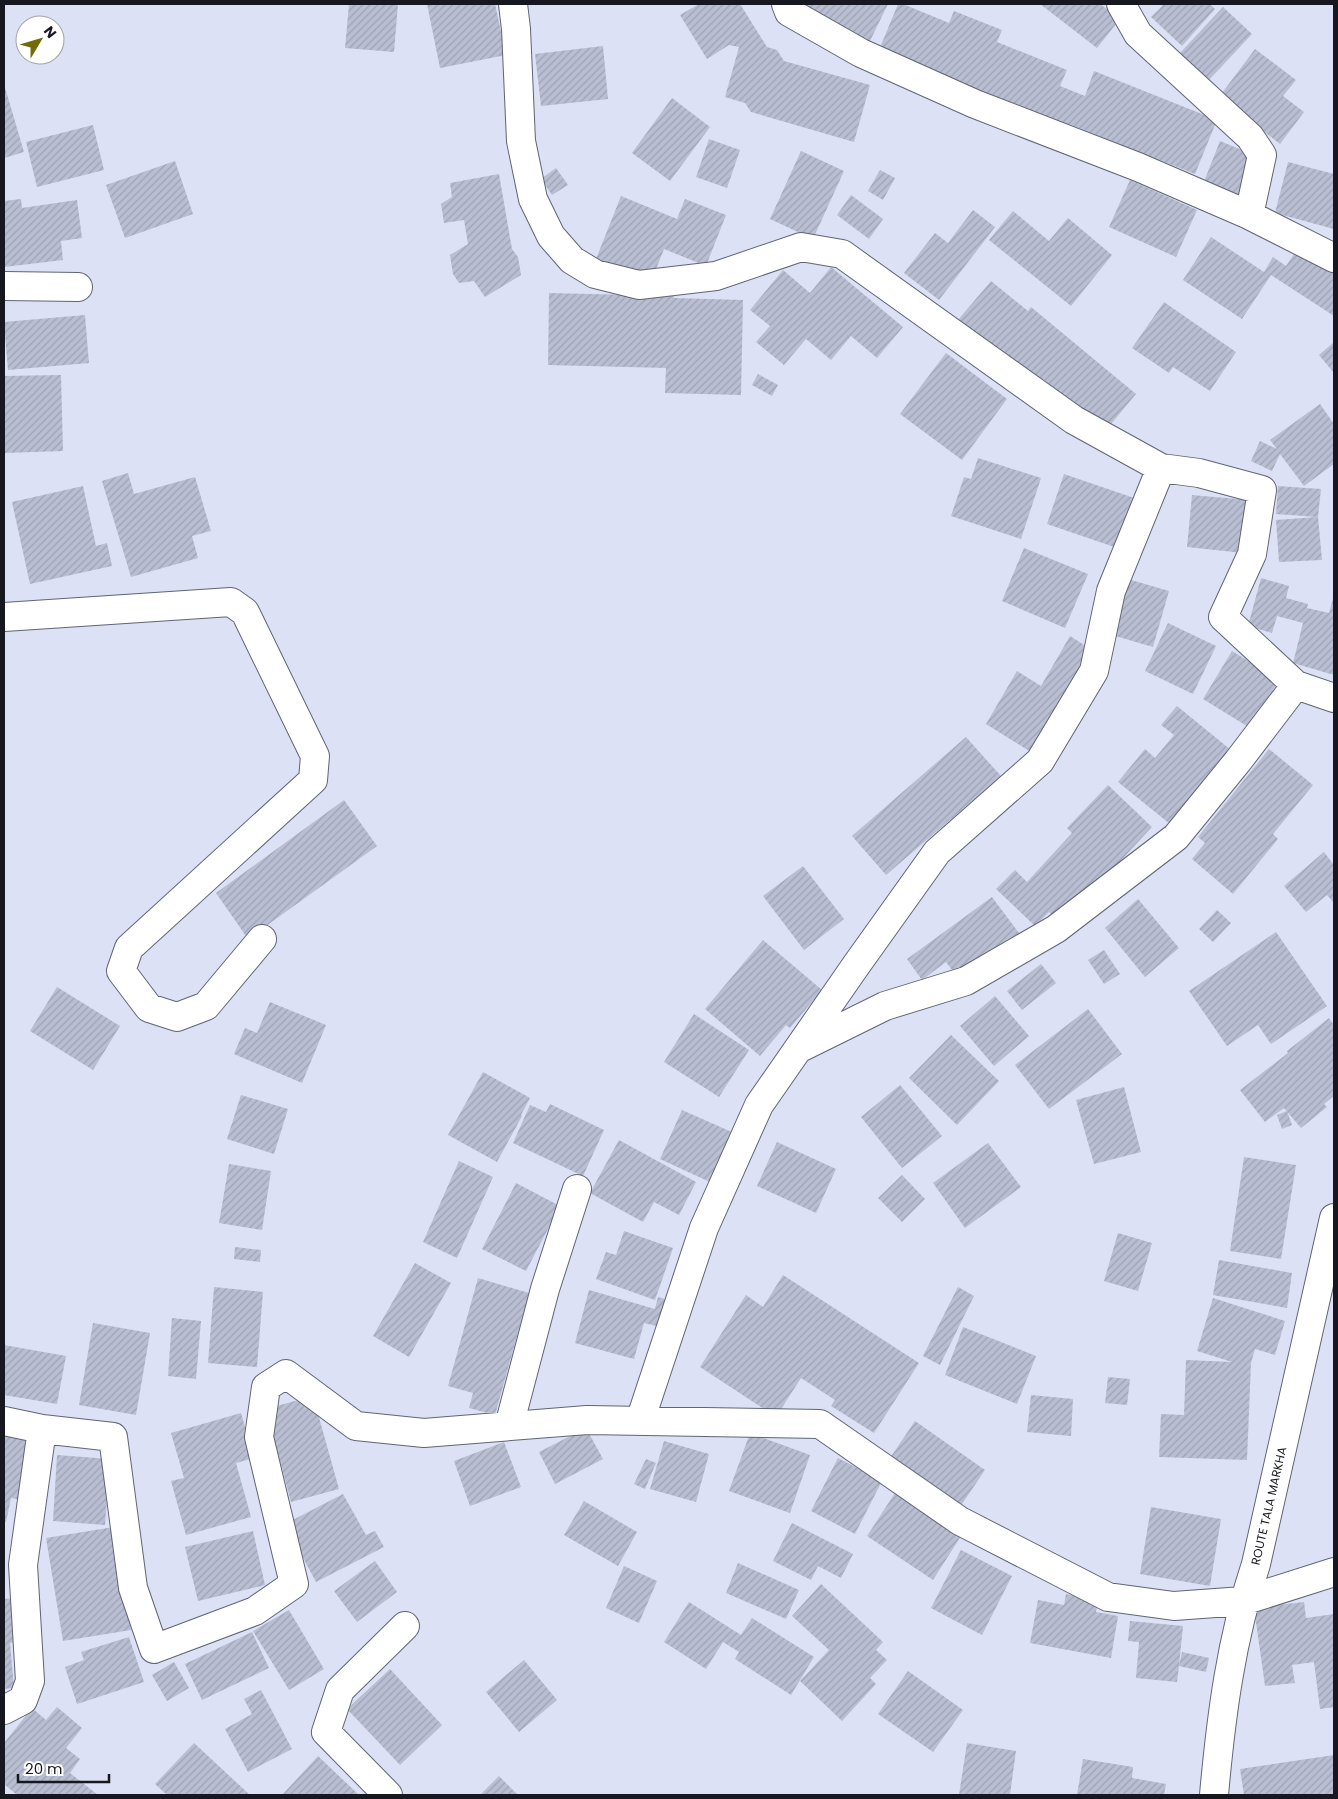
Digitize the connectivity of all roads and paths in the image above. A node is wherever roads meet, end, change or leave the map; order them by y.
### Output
1 (513, 4) edge
2 (786, 4) edge
3 (1121, 4) edge
4 (1249, 215) junction
5 (1334, 258) edge
6 (4, 286) edge
7 (78, 287) dead end
8 (1160, 468) junction
9 (4, 617) edge
10 (1296, 685) junction
11 (1334, 698) edge
12 (262, 939) dead end
13 (797, 1050) junction
14 (577, 1189) dead end
15 (1334, 1218) edge
16 (1324, 1313) edge
17 (4, 1421) edge
18 (640, 1421) junction
19 (509, 1426) junction
20 (42, 1429) junction
21 (1334, 1572) edge
22 (1243, 1601) junction
23 (405, 1626) dead end
24 (4, 1710) edge
25 (388, 1795) edge
26 (1214, 1795) edge

1 - 8 street
2 - 4 street
3 - 4 street
4 - 5 street
6 - 7 street
8 - 10 street
8 - 13 street
9 - 12 street
10 - 11 street
10 - 13 street
13 - 18 street
14 - 19 street
15 - 16 street, ROUTE TALA MARKHA
16 - 22 street, ROUTE TALA MARKHA
17 - 20 street
18 - 19 street
18 - 22 street
19 - 20 street
20 - 24 street
21 - 22 street
22 - 26 street, ROUTE TALA MARKHA
23 - 25 street

